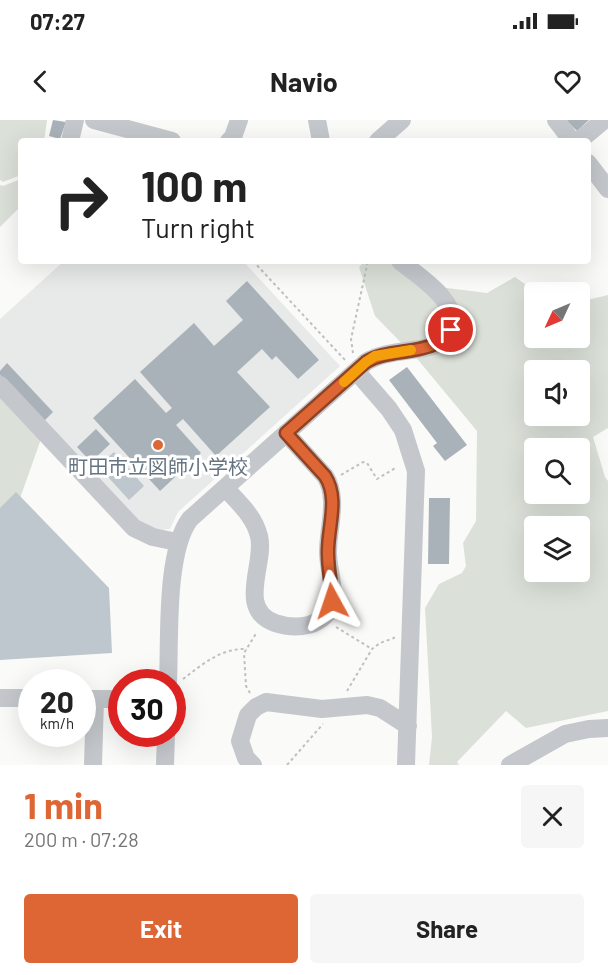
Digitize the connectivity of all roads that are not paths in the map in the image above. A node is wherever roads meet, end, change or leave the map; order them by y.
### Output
1 (75, 120) edge
2 (94, 120) edge
3 (239, 120) edge
4 (317, 120) edge
5 (402, 120) edge
6 (556, 120) edge
7 (604, 120) edge
8 (70, 138) edge
9 (161, 138) edge
10 (232, 138) edge
11 (320, 138) edge
12 (381, 138) edge
13 (570, 138) edge
14 (583, 138) edge
15 (591, 167) edge
16 (608, 189) edge
17 (404, 264) edge
18 (356, 371) junction
19 (0, 385) edge
20 (286, 433) junction
21 (225, 488) junction
22 (177, 542) junction
23 (174, 669) edge
24 (0, 698) edge
25 (18, 698) edge
26 (408, 726) junction
27 (608, 728) edge
28 (92, 747) edge
29 (166, 747) edge
30 (93, 765) edge
31 (165, 765) edge
32 (253, 765) edge
33 (406, 765) edge
34 (510, 765) edge

1 - 8 street
2 - 9 street
3 - 10 street
4 - 11 street
5 - 12 street
6 - 13 street
7 - 14 street
15 - 16 street
17 - 18 street
18 - 20 street
18 - 26 street
19 - 22 street
20 - 21 street
20 - 21 street
21 - 22 street
22 - 23 street
24 - 25 street
26 - 32 street
26 - 33 street
27 - 34 street
28 - 30 street
29 - 31 street

